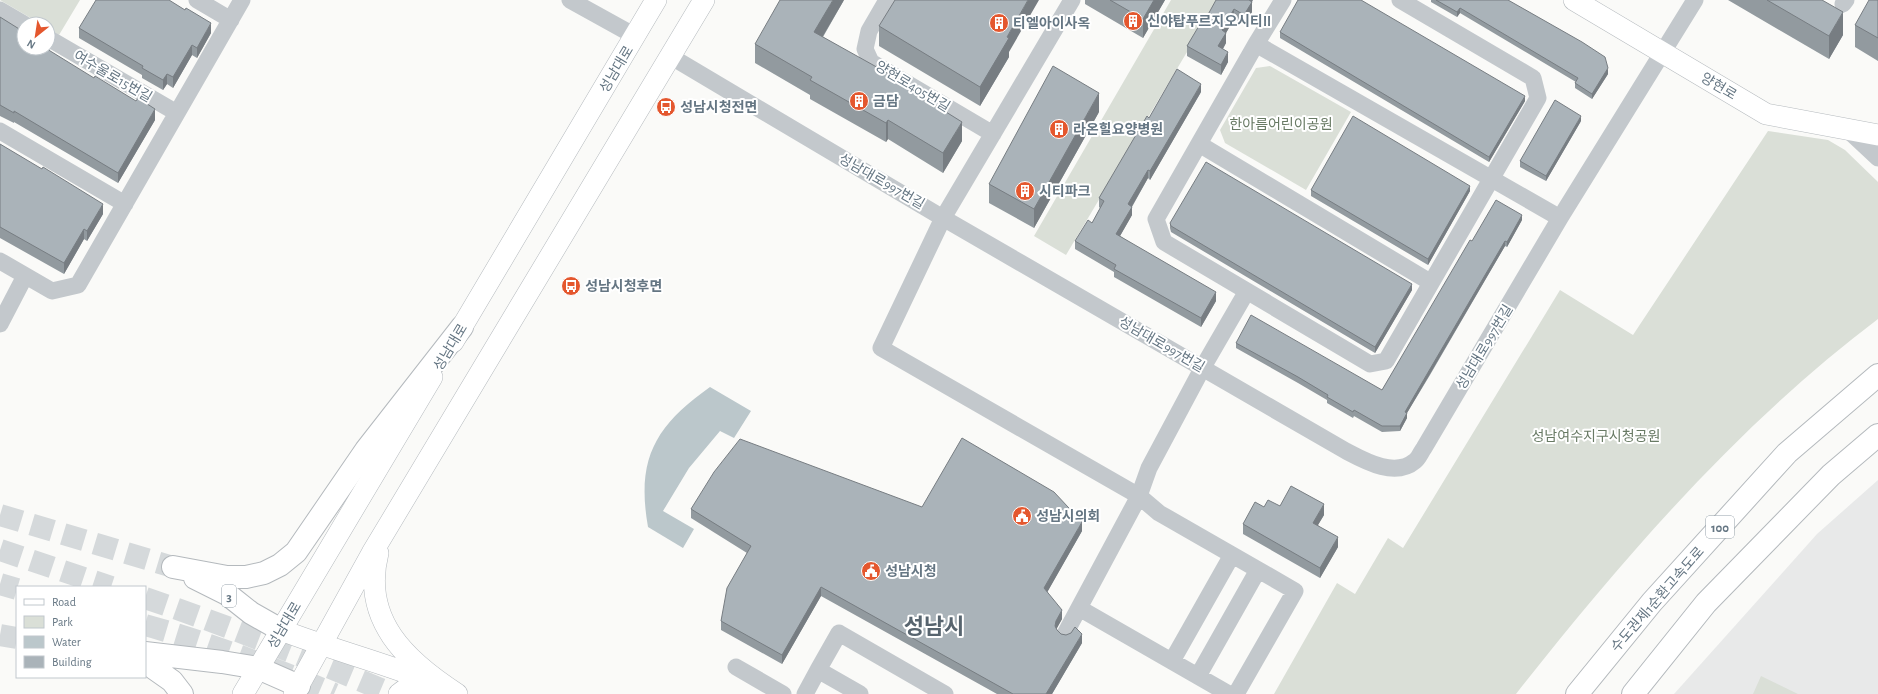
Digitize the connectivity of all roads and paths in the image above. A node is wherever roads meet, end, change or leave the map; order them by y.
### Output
1 (196, 0) edge
2 (242, 0) edge
3 (570, 0) edge
4 (656, 0) edge
5 (704, 0) edge
6 (887, 0) edge
7 (1072, 0) edge
8 (1283, 0) edge
9 (1400, 0) edge
10 (1574, 0) edge
11 (1695, 0) edge
12 (0, 10) edge
13 (16, 19) edge
14 (231, 20) junction
15 (635, 36) junction
16 (56, 43) edge
17 (1256, 44) junction
18 (1662, 51) junction
19 (670, 56) junction
20 (177, 113) junction
21 (1848, 130) junction
22 (0, 131) edge
23 (993, 134) junction
24 (1878, 135) edge
25 (1199, 144) junction
26 (1878, 158) edge
27 (1491, 179) junction
28 (125, 204) junction
29 (943, 218) junction
30 (1560, 218) junction
31 (0, 261) edge
32 (25, 276) junction
33 (1430, 282) junction
34 (1246, 291) junction
35 (0, 324) edge
36 (462, 327) junction
37 (1203, 367) junction
38 (1878, 374) edge
39 (1878, 435) edge
40 (1139, 496) junction
41 (386, 532) junction
42 (1232, 555) junction
43 (1258, 570) junction
44 (1079, 608) junction
45 (281, 630) junction
46 (1065, 634) edge
47 (320, 646) junction
48 (146, 653) edge
49 (1172, 661) junction
50 (146, 663) edge
51 (736, 667) dead end
52 (258, 668) junction
53 (818, 670) junction
54 (1198, 676) junction
55 (301, 691) edge
56 (454, 692) edge
57 (182, 694) edge
58 (243, 694) edge
59 (399, 694) edge
60 (783, 694) edge
61 (805, 694) edge
62 (860, 694) edge
63 (945, 694) edge
64 (1229, 694) edge
65 (1236, 694) edge
66 (1577, 694) edge
67 (1633, 694) edge

1 - 14 street
2 - 14 street
3 - 15 street
4 - 15 main road, 성남대로
5 - 19 main road
6 - 23 street, 양현로405번길
7 - 23 street
8 - 17 street
9 - 27 street
10 - 18 main road, 양현로
11 - 18 street, 성남대로997번길
12 - 13 street
14 - 20 street
15 - 36 main road, 성남대로
16 - 20 street, 여수울로15번길
17 - 25 street
17 - 27 street
18 - 21 main road, 양현로
18 - 30 street, 성남대로997번길
19 - 29 street, 성남대로997번길
19 - 41 main road
20 - 28 street
21 - 24 main road, 양현로
21 - 26 street
22 - 28 street
23 - 29 street
25 - 33 street
25 - 34 street
27 - 30 street
27 - 33 street
28 - 32 street
29 - 37 street, 성남대로997번길
29 - 40 street
30 - 37 street, 성남대로997번길
31 - 32 street
32 - 35 street
33 - 34 street
34 - 37 street
36 - 45 main road, 성남대로
36 - 45 highway, 3
37 - 40 street
38 - 66 highway, 수도권제1순환고속도로 / 100
39 - 67 highway
40 - 42 street
40 - 44 street
41 - 47 main road
41 - 56 main road
42 - 43 street
42 - 49 street
43 - 54 street
43 - 65 street
44 - 46 street
44 - 49 street
45 - 47 main road
45 - 52 main road, 성남대로
47 - 55 main road
47 - 56 main road
48 - 52 highway
49 - 54 street
50 - 57 highway
51 - 60 street
52 - 55 highway
52 - 58 main road, 성남대로
53 - 61 street
53 - 62 street
53 - 63 street
54 - 64 street
56 - 59 main road

